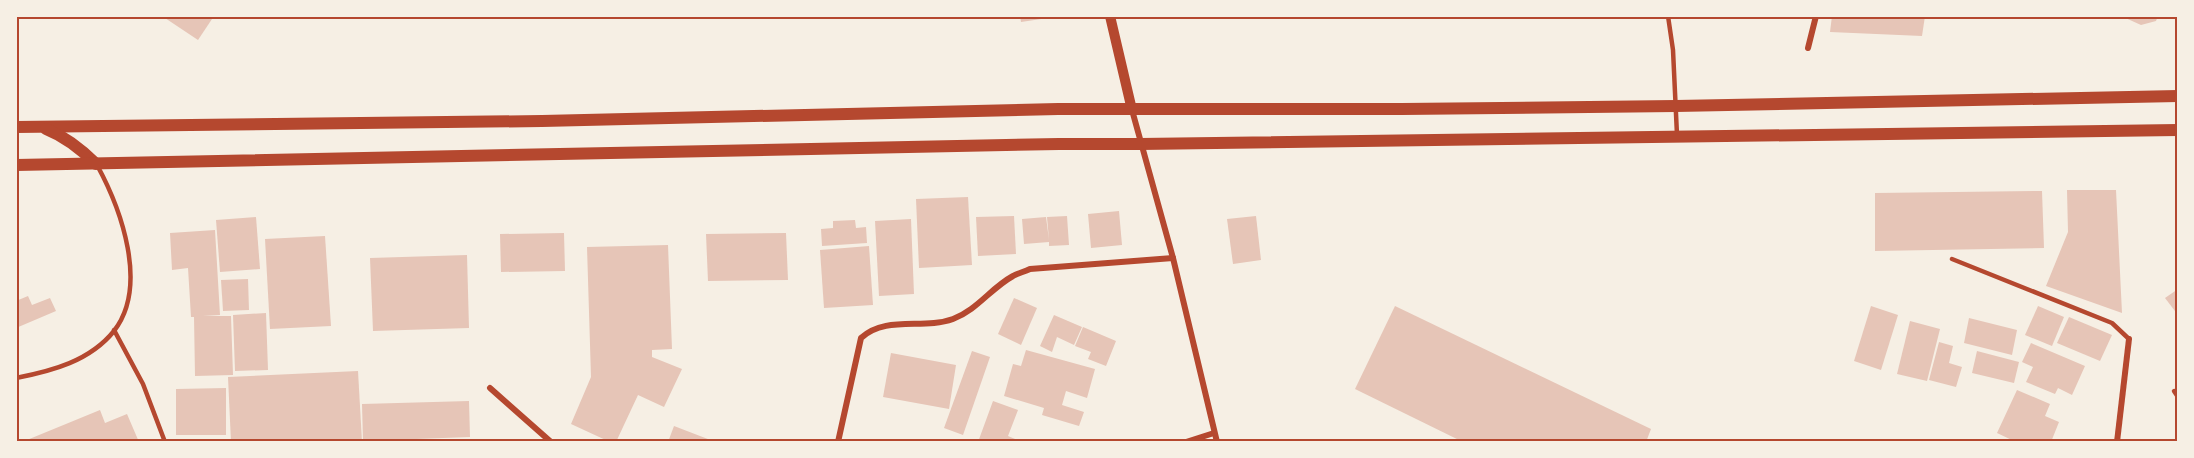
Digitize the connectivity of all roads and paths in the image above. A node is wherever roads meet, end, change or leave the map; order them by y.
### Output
1 (1110, 16) edge
2 (1668, 16) edge
3 (1816, 16) edge
4 (1808, 48) dead end
5 (2178, 96) edge
6 (1676, 106) junction
7 (1132, 110) junction
8 (16, 127) edge
9 (42, 128) junction
10 (2178, 130) edge
11 (1677, 138) junction
12 (1140, 144) junction
13 (96, 164) junction
14 (16, 165) edge
15 (1173, 258) junction
16 (1952, 259) dead end
17 (114, 330) junction
18 (2129, 339) joint
19 (16, 378) edge
20 (490, 388) dead end
21 (2174, 391) dead end
22 (2178, 397) edge
23 (1214, 433) junction
24 (165, 441) edge
25 (551, 441) edge
26 (838, 441) edge
27 (1186, 441) edge
28 (1217, 441) edge
29 (2117, 441) edge

1 - 7 street
2 - 6 lane
3 - 4 street
5 - 6 main road
6 - 7 main road
6 - 11 lane
7 - 9 main road
7 - 12 street
8 - 9 main road
9 - 13 main road
10 - 11 main road
11 - 12 main road
12 - 13 main road
12 - 15 street
13 - 14 main road
13 - 17 lane
15 - 23 street
15 - 26 street
16 - 18 lane
17 - 19 lane
17 - 24 lane
18 - 29 street
20 - 25 street
21 - 22 lane
23 - 27 street
23 - 28 street

